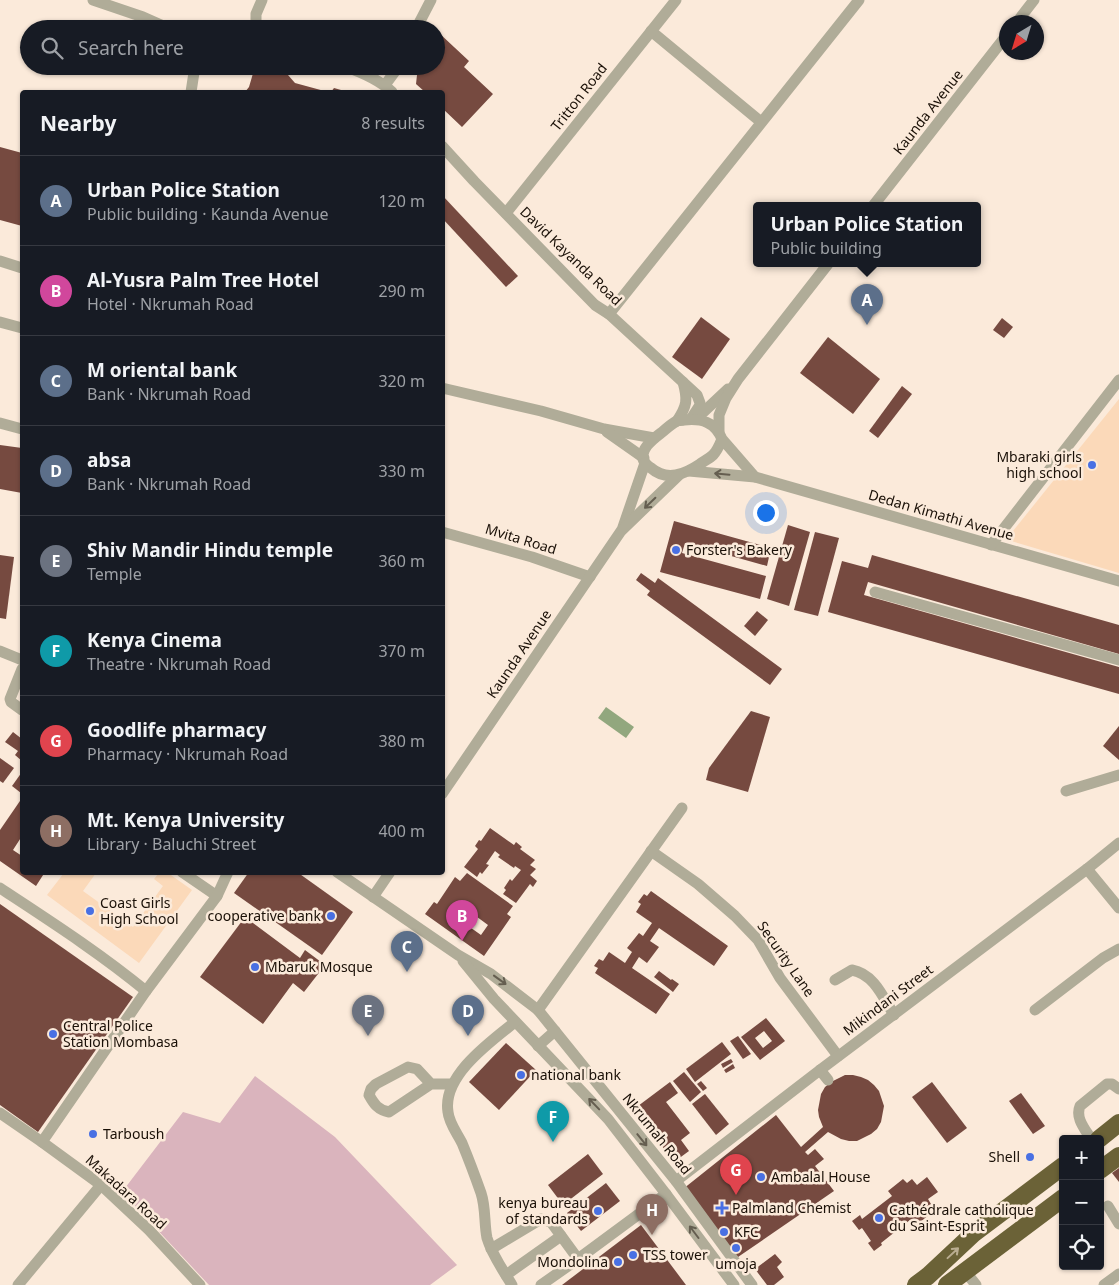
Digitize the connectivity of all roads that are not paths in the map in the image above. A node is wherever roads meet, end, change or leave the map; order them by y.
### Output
1 (93, 0) edge
2 (262, 0) edge
3 (431, 0) edge
4 (676, 0) edge
5 (859, 0) edge
6 (1034, 0) edge
7 (1022, 15) edge
8 (150, 20) edge
9 (256, 20) edge
10 (421, 20) edge
11 (651, 31) junction
12 (999, 45) edge
13 (193, 75) edge
14 (364, 75) edge
15 (396, 75) edge
16 (389, 89) edge
17 (191, 90) edge
18 (761, 122) junction
19 (445, 149) edge
20 (876, 202) edge
21 (506, 214) junction
22 (0, 261) edge
23 (20, 267) edge
24 (826, 267) edge
25 (609, 314) junction
26 (0, 322) edge
27 (20, 327) edge
28 (738, 379) junction
29 (1119, 380) edge
30 (683, 382) junction
31 (445, 389) edge
32 (693, 419) junction
33 (677, 421) junction
34 (0, 423) edge
35 (20, 428) edge
36 (604, 429) junction
37 (720, 435) junction
38 (654, 438) junction
39 (644, 460) junction
40 (684, 473) junction
41 (755, 477) junction
42 (621, 531) junction
43 (445, 535) edge
44 (991, 545) junction
45 (590, 577) junction
46 (1119, 581) edge
47 (876, 592) dead end
48 (0, 651) edge
49 (20, 659) edge
50 (1119, 660) edge
51 (20, 674) edge
52 (20, 709) edge
53 (1119, 775) edge
54 (445, 790) edge
55 (1066, 791) dead end
56 (682, 808) dead end
57 (1119, 843) edge
58 (651, 851) junction
59 (1087, 869) junction
60 (186, 875) edge
61 (227, 875) edge
62 (341, 875) edge
63 (388, 875) edge
64 (0, 888) edge
65 (217, 896) junction
66 (373, 897) junction
67 (1119, 908) edge
68 (1119, 949) edge
69 (458, 955) junction
70 (835, 980) dead end
71 (146, 991) junction
72 (538, 1010) junction
73 (1035, 1010) dead end
74 (894, 1014) junction
75 (515, 1022) junction
76 (555, 1030) junction
77 (538, 1046) junction
78 (838, 1056) junction
79 (820, 1070) junction
80 (828, 1080) dead end
81 (431, 1084) junction
82 (452, 1084) junction
83 (1119, 1089) edge
84 (0, 1113) edge
85 (1119, 1123) edge
86 (1089, 1135) edge
87 (1103, 1135) edge
88 (42, 1142) junction
89 (1119, 1156) edge
90 (1104, 1167) edge
91 (1059, 1169) edge
92 (676, 1182) junction
93 (101, 1185) junction
94 (666, 1194) junction
95 (1059, 1201) edge
96 (1108, 1206) dead end
97 (1119, 1224) edge
98 (974, 1233) junction
99 (561, 1236) junction
100 (491, 1249) junction
101 (988, 1254) junction
102 (578, 1259) junction
103 (1119, 1274) edge
104 (970, 1278) edge
105 (509, 1280) edge
106 (926, 1282) edge
107 (18, 1285) edge
108 (200, 1285) edge
109 (541, 1285) edge
110 (734, 1285) edge
111 (752, 1285) edge
112 (947, 1285) edge
113 (1104, 1285) edge

1 - 8 street
2 - 9 street
3 - 10 street
4 - 11 street, Tritton Road
5 - 18 street
6 - 7 street
11 - 18 street
11 - 21 street, Tritton Road
12 - 20 street, Kaunda Avenue
13 - 17 street
14 - 16 street
15 - 16 street
18 - 25 street
19 - 21 street, David Kayanda Road
21 - 25 street, David Kayanda Road
22 - 23 street
24 - 28 street
25 - 30 street, David Kayanda Road
26 - 27 street
28 - 32 street
28 - 37 street
29 - 44 street
30 - 32 street, David Kayanda Road
30 - 33 street
31 - 36 street
32 - 33 street
32 - 37 street
33 - 38 street
34 - 35 street
36 - 38 street
36 - 39 street
37 - 40 street
37 - 41 street
38 - 39 street
39 - 40 street
39 - 42 street
41 -> 40 street, Dedan Kimathi Avenue
40 -> 42 street
41 - 44 street, Dedan Kimathi Avenue
42 - 45 street, Kaunda Avenue
43 - 45 street, Mvita Road
44 - 46 street, Dedan Kimathi Avenue
45 - 54 street, Kaunda Avenue
47 - 50 street
48 - 49 street
51 - 52 street
53 - 55 street
56 - 58 street
57 - 59 street, Mikindani Street
58 - 72 street
58 - 78 street, Security Lane
59 - 67 street
59 - 74 street, Mikindani Street
60 - 65 street
61 - 65 street
62 - 66 street, Nkrumah Road
63 - 66 street
64 - 71 street
65 - 71 street
66 - 69 street, Nkrumah Road
68 - 73 street
69 -> 72 street, Nkrumah Road
69 - 75 street, Nkrumah Road
70 - 74 street
71 - 88 street
72 - 76 street, Nkrumah Road
74 - 78 street, Mikindani Street
75 - 77 street, Nkrumah Road
75 - 82 street
76 - 77 street
76 -> 92 street, Nkrumah Road
94 -> 77 street, Nkrumah Road
78 - 79 street, Mikindani Street
79 - 80 street
79 - 92 street, Mikindani Street
81 - 81 street
81 - 82 street
82 - 100 street
83 - 86 street
84 - 88 street, Makadara Road
85 - 87 highway
88 - 93 street, Makadara Road
89 - 90 highway
91 - 98 highway
92 - 111 street, Nkrumah Road
93 - 107 street
93 - 108 street, Makadara Road
94 - 102 street
110 -> 94 street, Nkrumah Road
95 - 101 highway
96 - 97 street
98 - 101 highway
106 -> 98 highway
99 - 100 street
99 - 102 street
99 - 105 street
100 - 105 street
101 - 104 highway
102 - 109 street
103 - 113 street
104 - 112 highway

